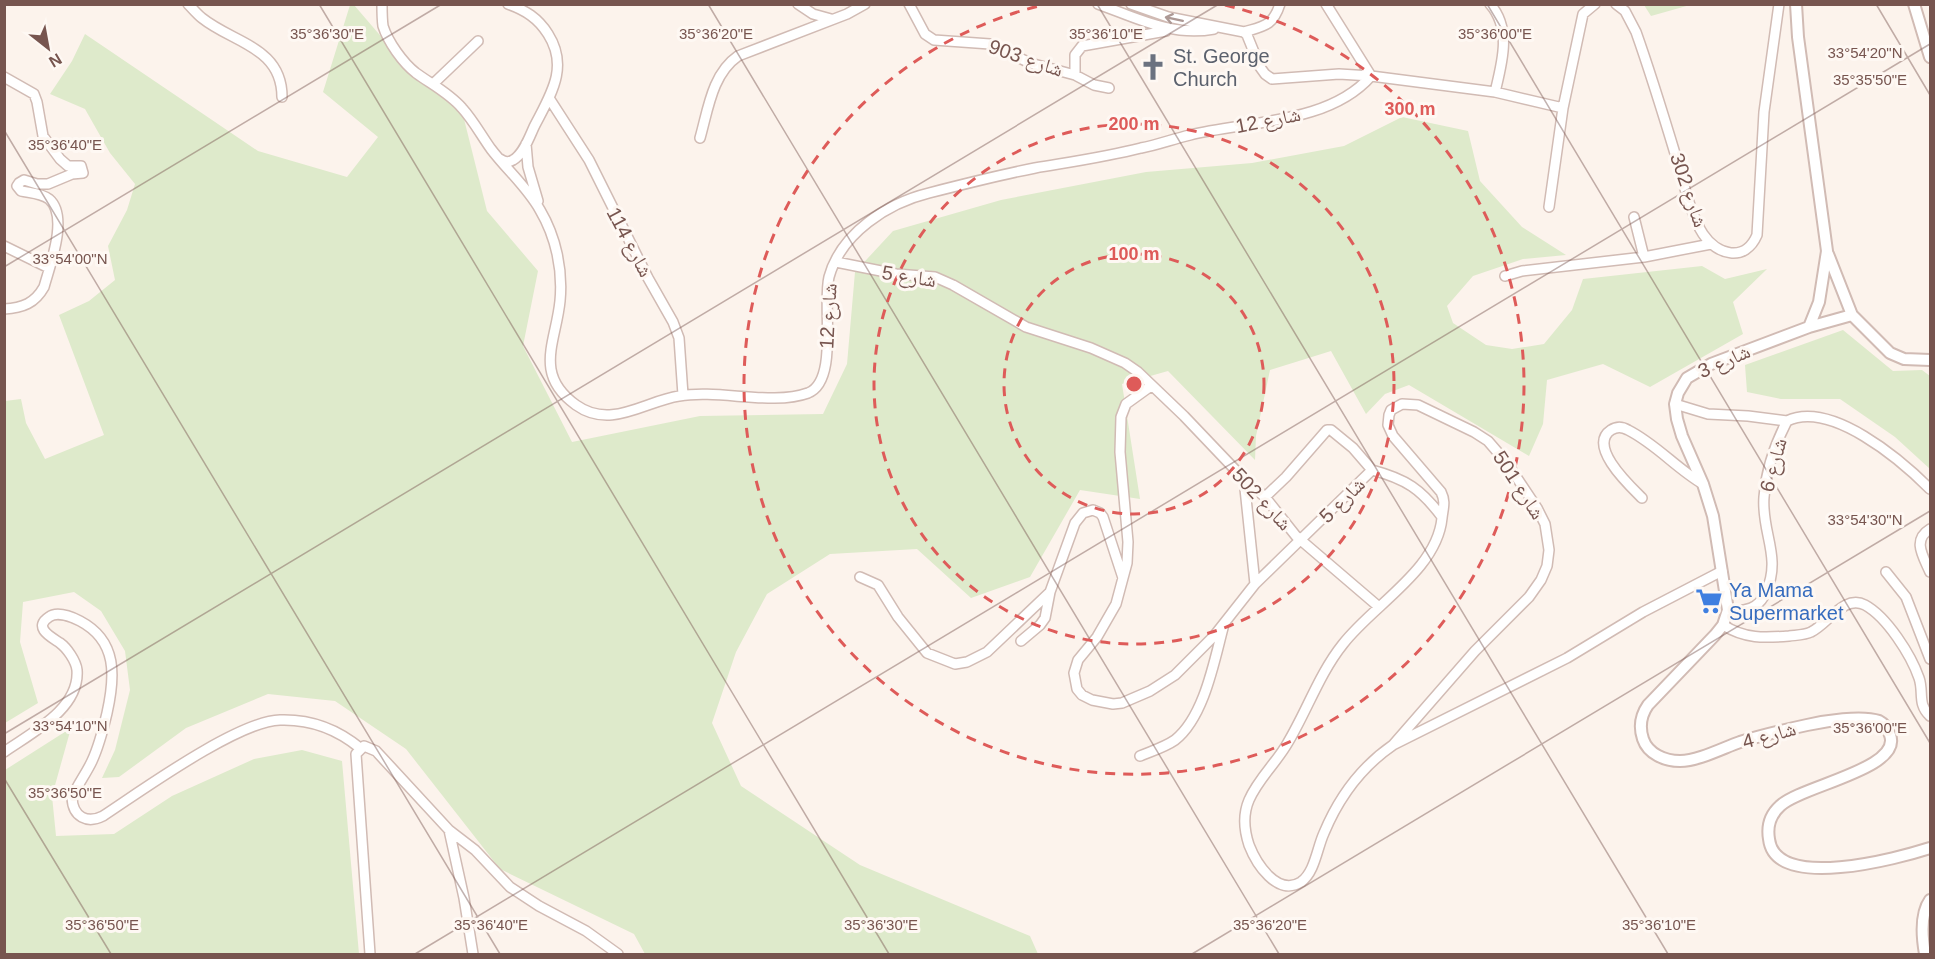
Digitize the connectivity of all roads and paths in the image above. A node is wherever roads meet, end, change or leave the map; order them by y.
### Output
1 (189, 4) edge
2 (381, 4) edge
3 (508, 4) edge
4 (798, 4) edge
5 (865, 4) edge
6 (909, 4) edge
7 (1098, 4) edge
8 (1113, 4) edge
9 (1131, 4) edge
10 (1158, 4) edge
11 (1280, 4) edge
12 (1326, 4) edge
13 (1490, 4) edge
14 (1595, 4) edge
15 (1616, 4) edge
16 (1779, 4) edge
17 (1796, 4) edge
18 (1914, 4) edge
19 (1153, 14) junction
20 (1130, 15) junction
21 (831, 19) junction
22 (1219, 28) junction
23 (1171, 30) junction
24 (1244, 32) junction
25 (478, 41) dead end
26 (1930, 57) edge
27 (1075, 75) junction
28 (1371, 76) junction
29 (4, 78) edge
30 (433, 84) junction
31 (1109, 88) dead end
32 (1495, 92) junction
33 (282, 97) dead end
34 (549, 98) junction
35 (1563, 108) junction
36 (700, 138) dead end
37 (526, 144) junction
38 (500, 159) junction
39 (1549, 207) dead end
40 (541, 212) junction
41 (1634, 217) dead end
42 (1711, 244) junction
43 (4, 246) edge
44 (1827, 251) junction
45 (1644, 256) junction
46 (836, 262) junction
47 (49, 268) junction
48 (1506, 276) dead end
49 (4, 309) edge
50 (1852, 315) junction
51 (1809, 327) junction
52 (1930, 360) edge
53 (1151, 386) junction
54 (683, 395) junction
55 (1675, 404) junction
56 (1787, 421) junction
57 (1372, 470) junction
58 (1244, 479) junction
59 (1703, 484) junction
60 (1930, 489) edge
61 (1265, 497) junction
62 (1642, 498) dead end
63 (1442, 517) junction
64 (1930, 529) edge
65 (1302, 541) junction
66 (1722, 571) junction
67 (1886, 572) dead end
68 (1930, 572) edge
69 (860, 577) dead end
70 (1123, 578) junction
71 (1255, 584) junction
72 (1050, 592) junction
73 (1378, 607) junction
74 (1728, 610) junction
75 (1723, 625) junction
76 (1223, 626) junction
77 (1021, 641) dead end
78 (1930, 659) edge
79 (1930, 681) edge
80 (1920, 684) junction
81 (1930, 716) edge
82 (1393, 745) junction
83 (360, 748) junction
84 (4, 752) edge
85 (1140, 756) dead end
86 (449, 830) junction
87 (1930, 848) edge
88 (1930, 900) edge
89 (1924, 953) edge
90 (370, 954) edge
91 (473, 954) edge
92 (618, 954) edge

1 - 33 street
2 - 30 street, شارع 12
3 - 34 street
4 - 21 street
5 - 21 street
6 - 27 street, شارع 903
7 - 20 street
8 - 20 street
9 - 19 street
10 - 19 street
11 - 24 street
12 - 28 street
13 - 32 street
14 - 35 street
15 - 42 street, شارع 302
16 - 42 street, شارع 302
17 - 44 street
18 - 26 street
22 -> 19 street
20 - 23 street
21 - 36 street
22 - 23 street
22 - 24 street
23 - 27 street, شارع 903
24 - 28 street, شارع 12
25 - 30 street
27 - 31 street
28 - 32 street, شارع 12
28 - 46 street, شارع 12
29 - 47 street
30 - 38 street, شارع 12
32 - 35 street, شارع 12
34 - 37 street
34 - 54 street, شارع 114
35 - 39 street
37 - 38 street
37 - 40 street, شارع 12
38 - 40 street, شارع 12
40 - 54 street, شارع 12
41 - 45 street
42 - 45 street
43 - 47 street
44 - 50 street
44 - 51 street
45 - 48 street
46 - 53 street, شارع 5
46 - 54 street, شارع 12
47 - 49 street
50 - 51 street, شارع 3
50 - 52 street
51 - 55 street, شارع 3
53 - 58 street, شارع 502
53 - 70 street, شارع 5
55 - 56 street
55 - 59 street
56 - 60 street, شارع 6
56 - 74 street, شارع 6
57 - 61 street
57 - 63 street, شارع 5
57 - 65 street, شارع 5
58 - 61 street, شارع 502
58 - 71 street
59 - 62 street
59 - 66 street
61 - 65 street, شارع 502
63 - 73 street
63 - 82 street, شارع 501
64 - 68 street
65 - 71 street, شارع 5
65 - 73 street, شارع 502
66 - 74 street, شارع 4
66 - 82 street
67 - 78 street
69 - 72 street
70 - 72 street
70 - 76 street, شارع 5
71 - 76 street, شارع 5
72 - 77 street
73 - 82 street
74 - 75 street, شارع 4
75 - 80 street
75 - 87 street, شارع 4
76 - 85 street
79 - 80 street
80 - 81 street
83 - 84 street
83 - 86 street
83 - 90 street
86 - 91 street
86 - 92 street
88 - 89 street

